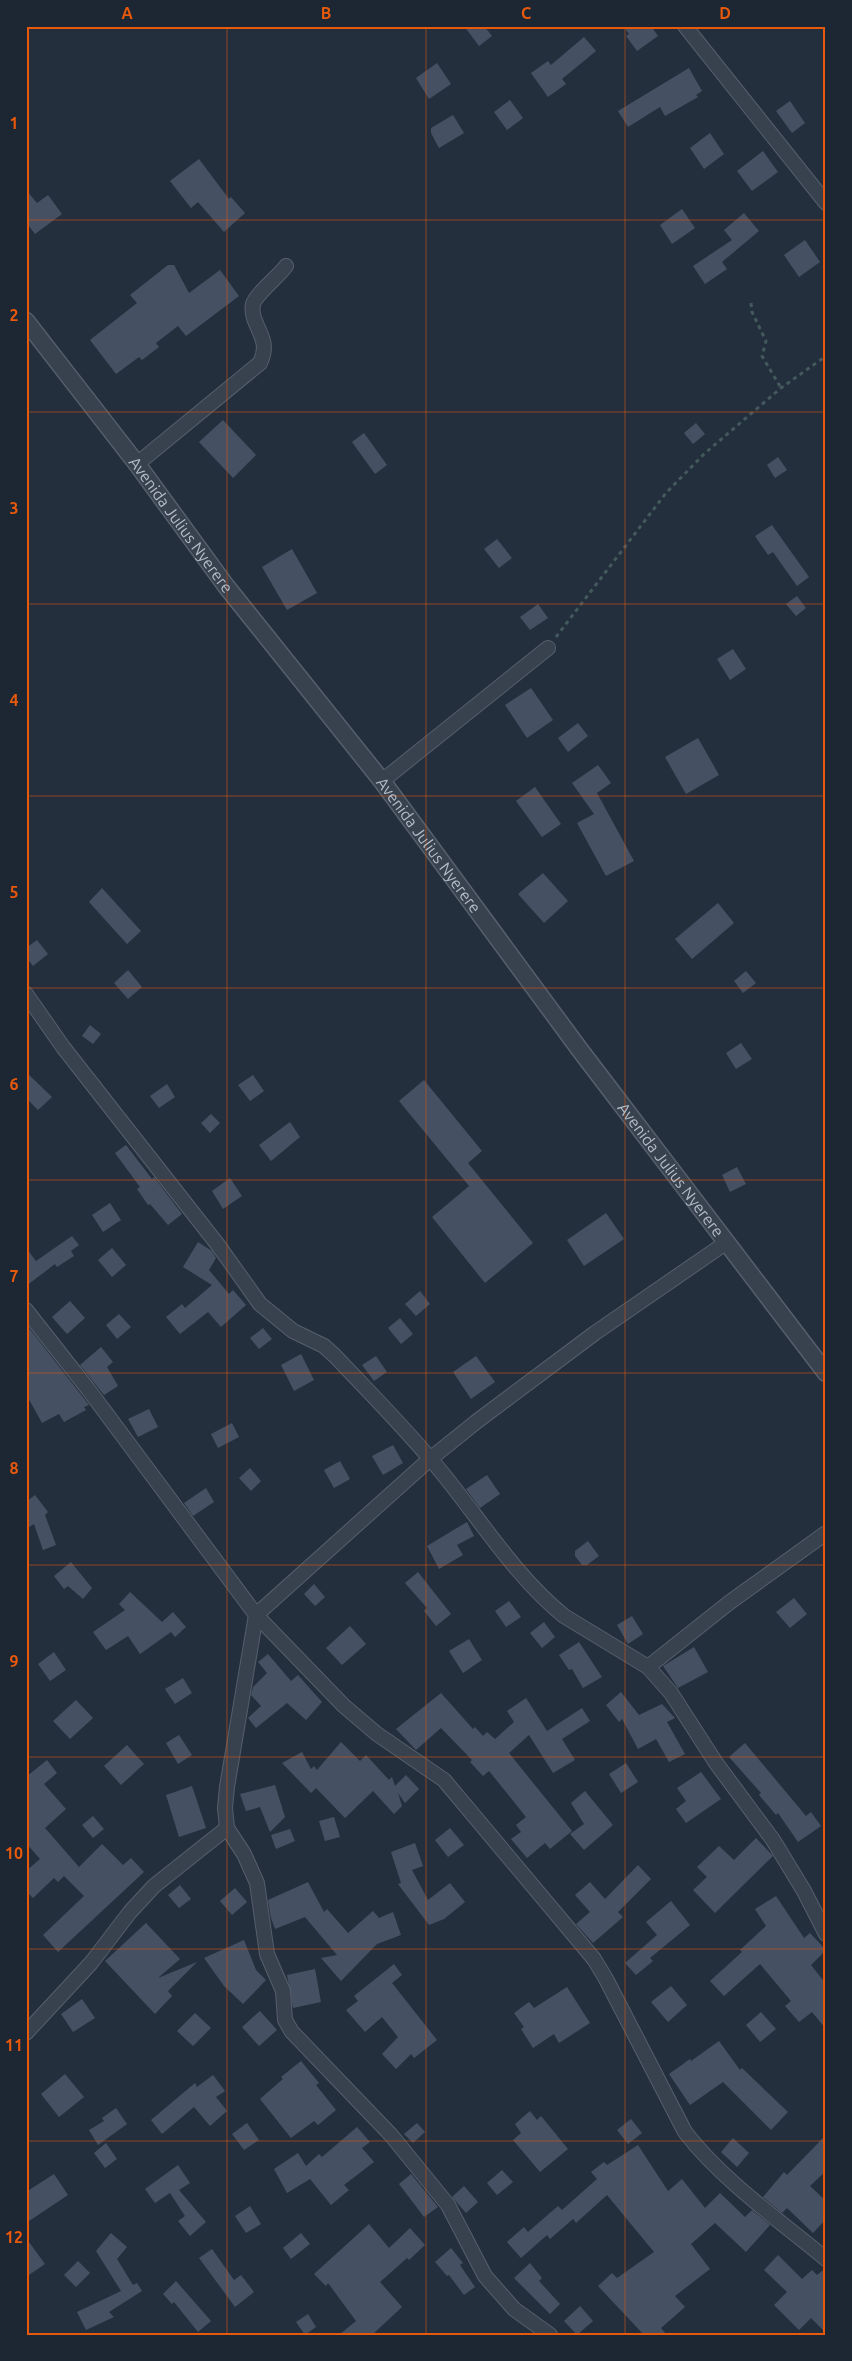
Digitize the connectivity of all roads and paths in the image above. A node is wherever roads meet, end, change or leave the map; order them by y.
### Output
1 (685, 26) edge
2 (826, 203) edge
3 (286, 266) dead end
4 (751, 303) dead end
5 (26, 321) edge
6 (826, 356) edge
7 (781, 388) junction
8 (137, 464) junction
9 (548, 648) joint
10 (382, 781) junction
11 (26, 994) edge
12 (727, 1242) junction
13 (26, 1310) edge
14 (826, 1373) edge
15 (430, 1459) junction
16 (826, 1533) edge
17 (256, 1615) junction
18 (648, 1667) junction
19 (228, 1828) junction
20 (826, 1934) edge
21 (26, 2032) edge
22 (826, 2259) edge
23 (550, 2335) edge

1 - 2 street
3 - 8 street
4 - 7 path
5 - 8 street, Avenida Julius Nyerere
6 - 7 path
7 - 9 path
8 - 10 street, Avenida Julius Nyerere
9 - 10 street
10 - 12 street, Avenida Julius Nyerere
11 - 15 street
12 - 14 street, Avenida Julius Nyerere
12 - 15 street
13 - 17 street
15 - 17 street
15 - 18 street
16 - 18 street
17 - 19 street
17 - 22 street
18 - 20 street
19 - 21 street
19 - 23 street

